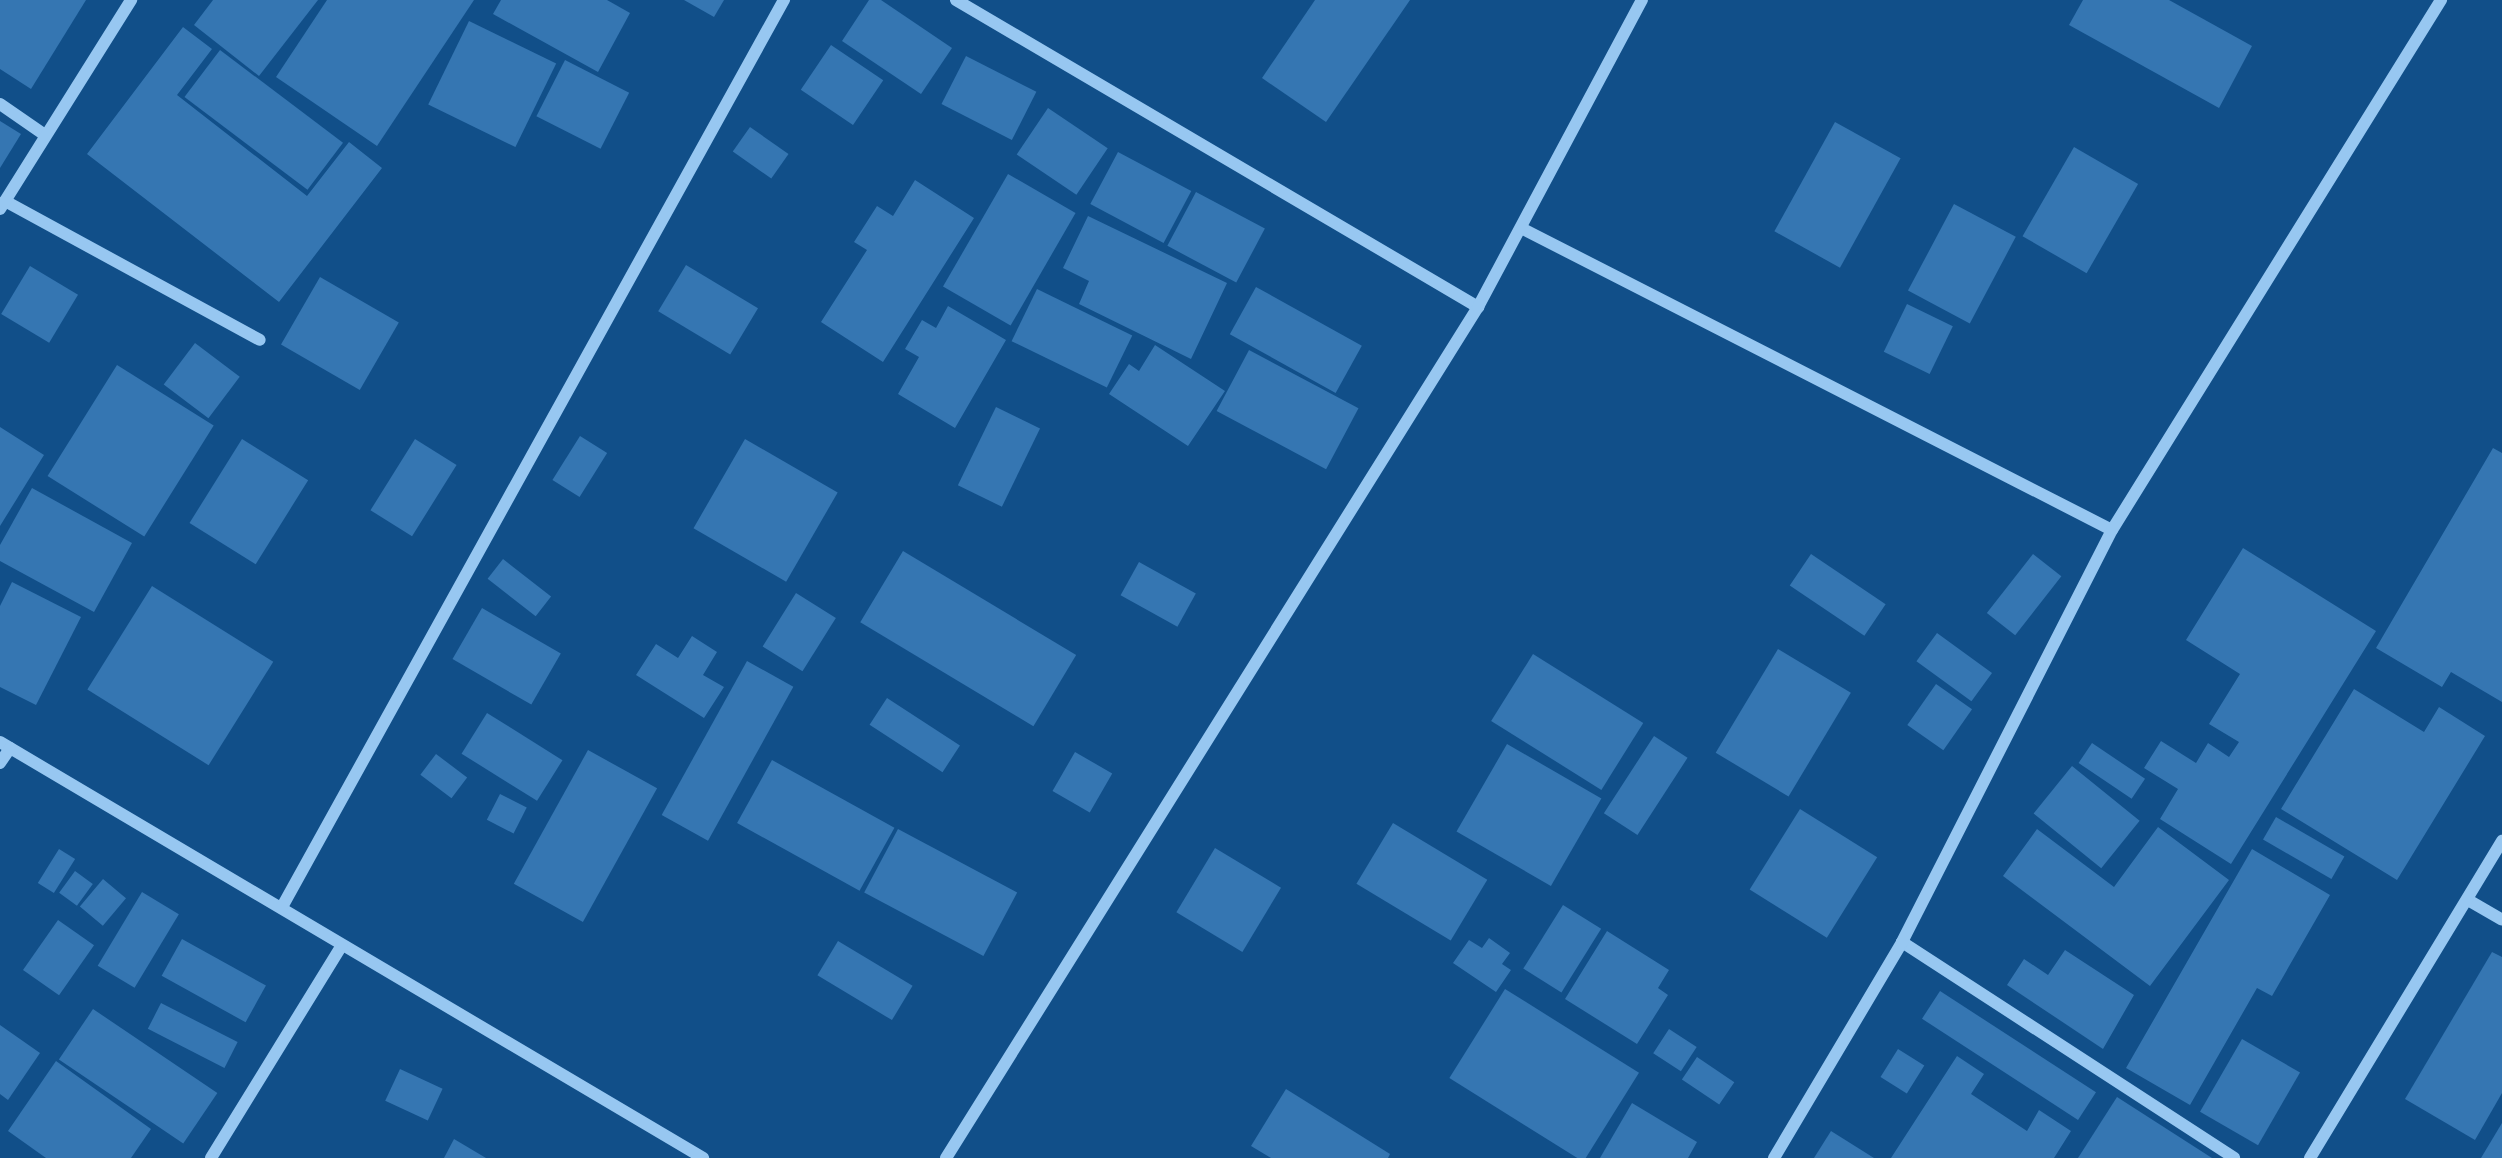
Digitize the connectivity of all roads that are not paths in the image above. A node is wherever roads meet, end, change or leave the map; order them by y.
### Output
1 (131, 0) edge
2 (784, 0) edge
3 (956, 0) edge
4 (1642, 0) edge
5 (2441, 0) edge
6 (0, 104) edge
7 (45, 135) junction
8 (2, 205) edge
9 (1523, 229) junction
10 (1478, 307) junction
11 (260, 340) dead end
12 (2112, 530) junction
13 (5, 745) edge
14 (0, 764) edge
15 (2502, 841) edge
16 (2468, 900) junction
17 (282, 907) junction
18 (2502, 920) edge
19 (1902, 942) junction
20 (342, 945) junction
21 (685, 1153) edge
22 (211, 1158) edge
23 (703, 1158) edge
24 (946, 1158) edge
25 (1774, 1158) edge
26 (2234, 1158) edge
27 (2310, 1158) edge

1 - 7 street
2 - 17 street
3 - 10 street
4 - 9 street
5 - 12 street
6 - 7 street
7 - 8 street
8 - 11 street
9 - 10 street
9 - 12 street
10 - 24 street
12 - 19 street
13 - 14 street
13 - 17 street
15 - 16 street
16 - 18 street
16 - 27 street
17 - 20 street
19 - 25 street
19 - 26 street
20 - 21 street
20 - 22 street
21 - 23 street

